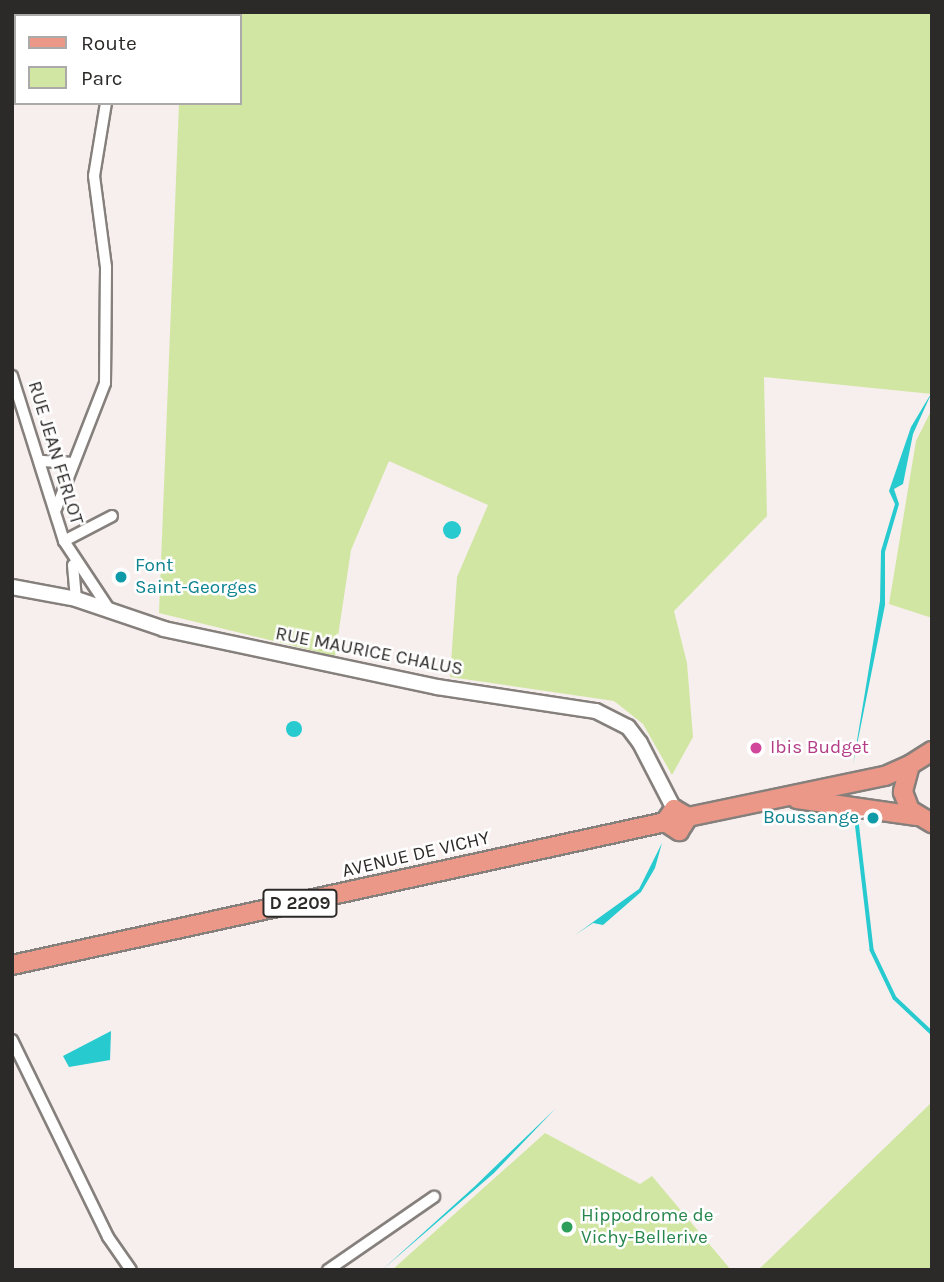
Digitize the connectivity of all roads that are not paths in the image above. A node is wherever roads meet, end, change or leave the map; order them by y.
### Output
1 (106, 105) edge
2 (12, 376) edge
3 (43, 461) junction
4 (72, 463) junction
5 (46, 473) junction
6 (68, 475) junction
7 (55, 509) junction
8 (112, 516) dead end
9 (64, 541) junction
10 (73, 562) junction
11 (12, 587) edge
12 (76, 599) junction
13 (109, 610) junction
14 (929, 751) edge
15 (910, 765) junction
16 (769, 799) junction
17 (676, 816) junction
18 (924, 820) edge
19 (12, 965) edge
20 (12, 1040) edge
21 (434, 1197) dead end
22 (131, 1270) edge
23 (328, 1270) edge

1 - 4 street
2 - 3 street, RUE JEAN FERLOT
3 - 4 street
3 - 5 street, RUE JEAN FERLOT
4 - 6 street
5 - 6 street
5 - 7 street, RUE JEAN FERLOT
6 - 7 street
7 - 9 street, RUE JEAN FERLOT
8 - 9 street, RUE JEAN FERLOT
9 - 10 street, RUE JEAN FERLOT
10 - 12 street, RUE JEAN FERLOT
10 - 13 street, RUE JEAN FERLOT
11 - 12 street, RUE MAURICE CHALUS
12 - 13 street, RUE MAURICE CHALUS
13 - 17 street, RUE MAURICE CHALUS
14 - 15 main road
15 - 16 main road, AVENUE DE VICHY / D 2209
15 - 18 main road
16 - 17 main road, AVENUE DE VICHY / D 2209
16 - 18 main road, AVENUE DE VICHY / D 2209
17 - 19 main road, AVENUE DE VICHY / D 2209
20 - 22 street
21 - 23 street

